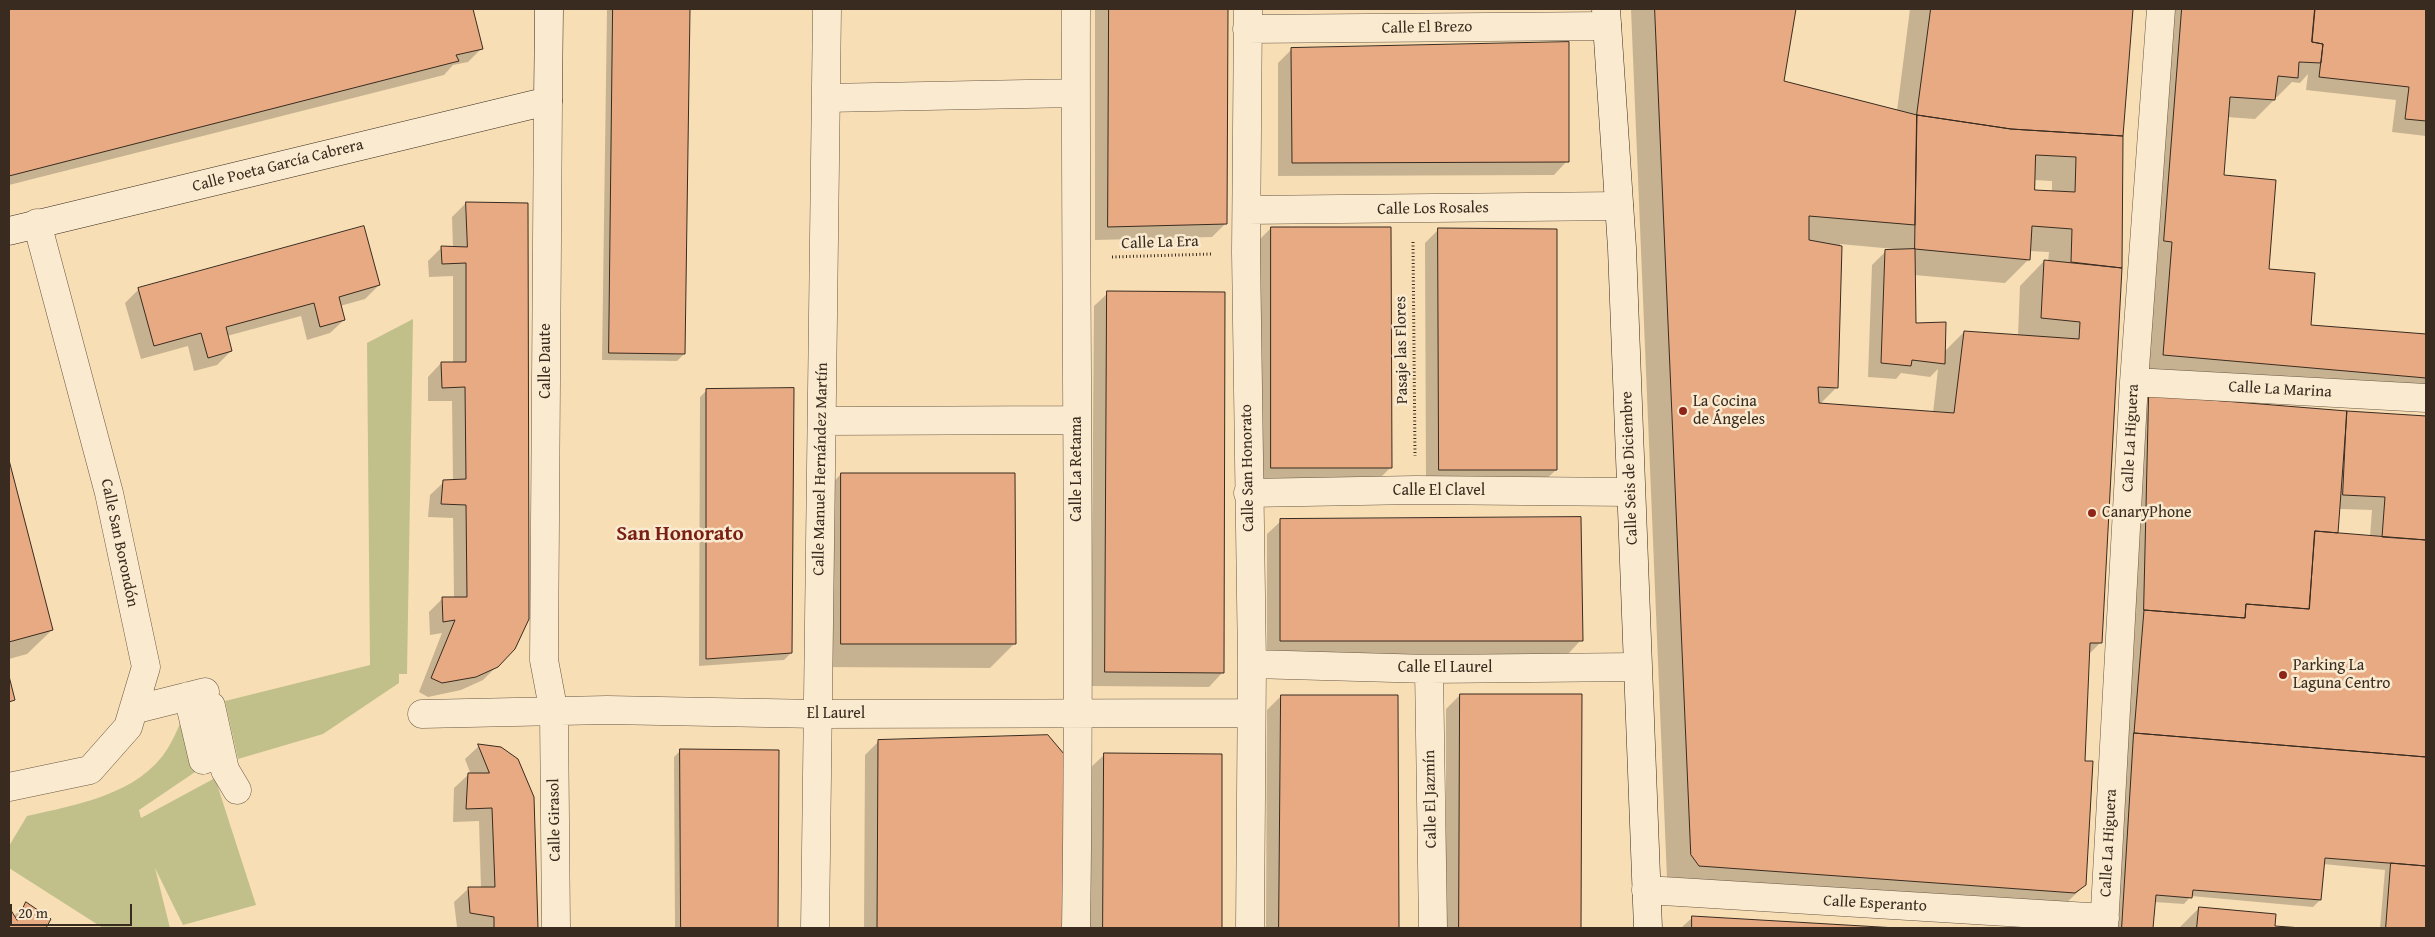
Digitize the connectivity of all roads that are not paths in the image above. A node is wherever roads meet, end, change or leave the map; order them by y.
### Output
1 (549, 9) edge
2 (827, 9) edge
3 (1076, 9) edge
4 (2161, 9) edge
5 (1606, 17) edge
6 (1248, 19) edge
7 (1076, 93) junction
8 (826, 98) junction
9 (548, 101) junction
10 (1619, 206) junction
11 (1247, 210) junction
12 (37, 223) junction
13 (9, 231) edge
14 (2134, 382) junction
15 (2426, 398) edge
16 (1077, 420) junction
17 (822, 421) junction
18 (1630, 492) junction
19 (1248, 493) junction
20 (1252, 664) junction
21 (1637, 667) junction
22 (1429, 669) junction
23 (216, 689) dead end
24 (188, 696) junction
25 (133, 710) junction
26 (554, 712) junction
27 (1079, 712) junction
28 (1251, 713) junction
29 (422, 714) dead end
30 (819, 714) junction
31 (9, 786) edge
32 (238, 790) dead end
33 (1646, 890) junction
34 (2104, 923) edge
35 (556, 928) edge
36 (816, 928) edge
37 (1076, 928) edge
38 (1250, 928) edge
39 (1433, 928) edge
40 (1648, 928) edge

1 - 9 street, Calle Daute
2 - 8 street, Calle Manuel Hernández Martín
3 - 7 street, Calle La Retama
4 - 14 street, Calle La Higuera
5 - 6 street, Calle El Brezo
5 - 10 street, Calle Seis de Diciembre
6 - 11 street, Calle San Honorato
7 - 8 street
7 - 16 street, Calle La Retama
8 - 17 street, Calle Manuel Hernández Martín
9 - 12 street, Calle Poeta García Cabrera
9 - 26 street, Calle Daute
10 - 11 street, Calle Los Rosales
10 - 18 street, Calle Seis de Diciembre
11 - 19 street, Calle San Honorato
12 - 13 street, Calle Poeta García Cabrera
12 - 25 street, Calle San Borondón
14 - 15 street, Calle La Marina
14 - 34 street, Calle La Higuera
16 - 17 street
16 - 27 street, Calle La Retama
17 - 30 street, Calle Manuel Hernández Martín
18 - 19 street, Calle El Clavel
18 - 21 street, Calle Seis de Diciembre
19 - 20 street, Calle San Honorato
20 - 22 street, Calle El Laurel
20 - 28 street, Calle San Honorato
21 - 22 street, Calle El Laurel
21 - 33 street, Calle Seis de Diciembre
22 - 39 street, Calle El Jazmín
23 - 24 street
24 - 25 street
24 - 32 street
25 - 31 street, Calle San Borondón
26 - 29 street, El Laurel
26 - 30 street, El Laurel
26 - 35 street, Calle Girasol
27 - 28 street, El Laurel
27 - 30 street, El Laurel
27 - 37 street, Calle La Retama
28 - 38 street, Calle San Honorato
30 - 36 street, Calle Manuel Hernández Martín
33 - 34 street, Calle Esperanto
33 - 40 street, Calle Seis de Diciembre

